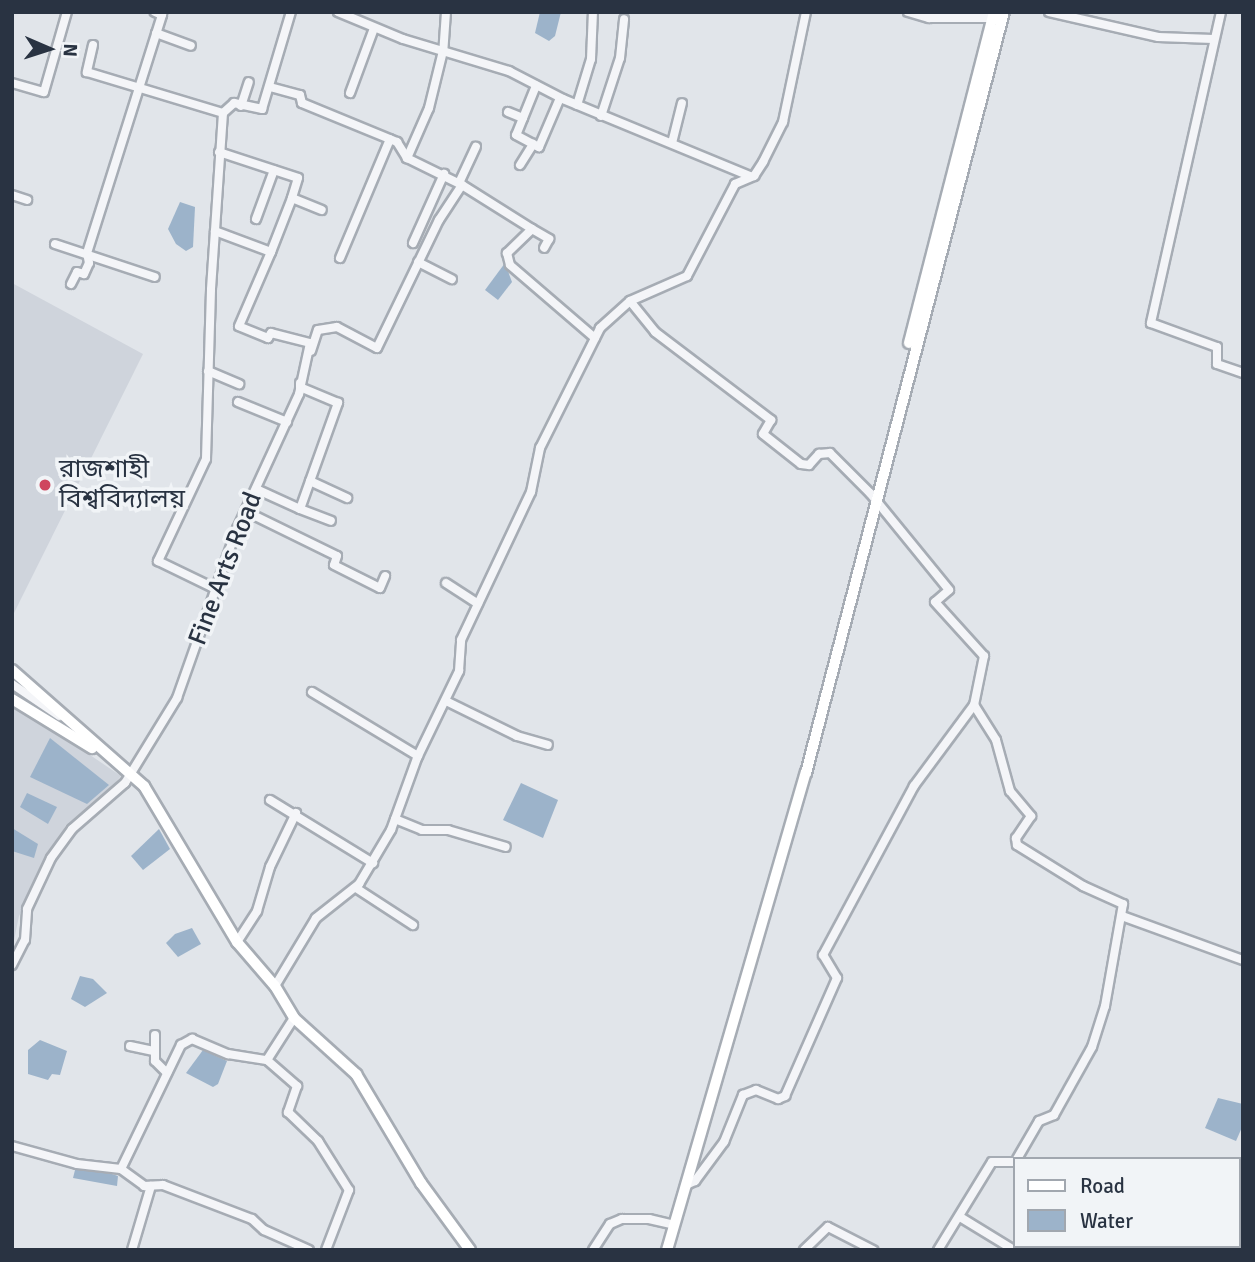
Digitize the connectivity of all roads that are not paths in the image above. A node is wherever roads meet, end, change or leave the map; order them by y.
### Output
1 (67, 12) edge
2 (155, 12) edge
3 (291, 12) edge
4 (338, 12) edge
5 (446, 12) edge
6 (593, 12) edge
7 (806, 12) edge
8 (908, 12) edge
9 (1049, 12) edge
10 (1221, 12) edge
11 (998, 15) edge
12 (624, 19) dead end
13 (374, 28) junction
14 (156, 33) junction
15 (1213, 39) junction
16 (93, 45) dead end
17 (191, 46) dead end
18 (443, 51) junction
19 (249, 82) dead end
20 (12, 83) edge
21 (536, 85) junction
22 (270, 87) junction
23 (137, 90) junction
24 (350, 93) dead end
25 (560, 98) junction
26 (682, 103) dead end
27 (577, 105) junction
28 (241, 106) junction
29 (509, 112) dead end
30 (223, 113) junction
31 (601, 116) junction
32 (523, 118) junction
33 (390, 139) junction
34 (672, 143) junction
35 (533, 144) junction
36 (476, 147) dead end
37 (219, 152) junction
38 (407, 158) junction
39 (520, 165) dead end
40 (274, 170) junction
41 (444, 174) junction
42 (754, 176) junction
43 (461, 184) junction
44 (12, 195) edge
45 (292, 198) junction
46 (27, 200) dead end
47 (322, 211) dead end
48 (256, 219) dead end
49 (532, 229) junction
50 (215, 231) junction
51 (413, 243) dead end
52 (55, 244) dead end
53 (544, 248) dead end
54 (271, 252) junction
55 (88, 255) junction
56 (340, 258) dead end
57 (418, 262) junction
58 (155, 277) dead end
59 (453, 279) dead end
60 (71, 284) dead end
61 (630, 301) junction
62 (594, 338) junction
63 (208, 371) junction
64 (1243, 373) edge
65 (301, 376) junction
66 (239, 384) dead end
67 (300, 387) junction
68 (238, 402) dead end
69 (288, 422) junction
70 (310, 481) junction
71 (256, 489) junction
72 (873, 497) junction
73 (347, 498) dead end
74 (300, 509) junction
75 (245, 511) junction
76 (331, 521) dead end
77 (385, 576) dead end
78 (446, 583) dead end
79 (216, 589) junction
80 (478, 604) junction
81 (12, 670) edge
82 (12, 684) edge
83 (312, 692) dead end
84 (12, 693) edge
85 (12, 699) edge
86 (446, 701) junction
87 (974, 705) junction
88 (43, 710) junction
89 (61, 723) junction
90 (548, 745) dead end
91 (418, 756) junction
92 (130, 770) junction
93 (270, 800) dead end
94 (296, 813) junction
95 (395, 818) junction
96 (506, 847) dead end
97 (373, 863) junction
98 (356, 888) junction
99 (1122, 916) junction
100 (414, 925) dead end
101 (237, 942) junction
102 (1243, 960) edge
103 (12, 965) edge
104 (275, 986) junction
105 (294, 1018) junction
106 (155, 1035) dead end
107 (130, 1046) dead end
108 (153, 1051) junction
109 (267, 1060) junction
110 (167, 1073) junction
111 (12, 1146) edge
112 (1018, 1157) edge
113 (1014, 1160) edge
114 (121, 1169) junction
115 (686, 1185) junction
116 (151, 1186) junction
117 (960, 1217) junction
118 (671, 1224) junction
119 (132, 1250) edge
120 (309, 1250) edge
121 (326, 1250) edge
122 (470, 1250) edge
123 (593, 1250) edge
124 (660, 1250) edge
125 (667, 1250) edge
126 (804, 1250) edge
127 (873, 1250) edge
128 (938, 1250) edge
129 (1014, 1250) edge

1 - 20 street
2 - 14 street
3 - 22 street
4 - 13 street
5 - 18 street
6 - 27 street
7 - 42 street
8 - 11 street
9 - 15 street
10 - 15 street
11 - 72 main road
12 - 31 street
13 - 18 street
13 - 24 street
14 - 17 street
14 - 23 street
15 - 64 street
16 - 23 street
18 - 21 street
18 - 38 street
19 - 28 street
21 - 25 street
21 - 32 street
22 - 28 street
22 - 33 street
23 - 30 street
23 - 55 street
25 - 27 street
25 - 35 street
26 - 34 street
27 - 31 street
28 - 30 street
29 - 32 street
30 - 37 street
31 - 34 street
32 - 35 street
33 - 38 street
33 - 56 street
34 - 42 street
35 - 39 street
36 - 43 street
37 - 40 street
37 - 50 street
38 - 41 street
40 - 45 street
40 - 48 street
41 - 43 street
41 - 51 street
42 - 61 street
43 - 49 street
43 - 57 street
44 - 46 street
45 - 47 street
45 - 54 street
49 - 53 street
49 - 62 street
50 - 54 street
50 - 63 street
52 - 55 street
54 - 65 street, Fine Arts Road
55 - 58 street
55 - 60 street
57 - 59 street
57 - 65 street
61 - 62 street
61 - 72 street
62 - 80 street
63 - 66 street
63 - 79 street
65 - 67 street, Fine Arts Road
67 - 69 street, Fine Arts Road
67 - 70 street
68 - 69 street
69 - 71 street, Fine Arts Road
70 - 73 street
70 - 74 street
71 - 74 street
71 - 75 street, Fine Arts Road
72 - 87 street
72 - 115 main road
72 - 118 main road
74 - 76 street
75 - 77 street
75 - 79 street, Fine Arts Road
78 - 80 street
79 - 92 street, Fine Arts Road
80 - 86 street
81 - 89 main road
82 - 88 street
83 - 91 street
84 - 88 street
85 - 89 main road
86 - 90 street
86 - 91 street
87 - 99 street
87 - 115 street
88 - 89 street
89 - 92 main road
91 - 95 street
92 - 101 main road
92 - 103 street, Fine Arts Road
93 - 94 street
94 - 97 street
94 - 101 street
95 - 96 street
95 - 97 street
97 - 98 street
98 - 100 street
98 - 104 street
99 - 102 street
99 - 112 street
101 - 104 main road
104 - 105 main road
105 - 109 street
105 - 122 main road
106 - 108 street
107 - 108 street
108 - 110 street
109 - 110 street
109 - 121 street
110 - 114 street
111 - 114 street
113 - 117 street
114 - 116 street
115 - 118 main road
116 - 119 street
116 - 120 street
117 - 128 street
117 - 129 street
118 - 123 street
118 - 124 main road
118 - 125 main road
126 - 127 street

